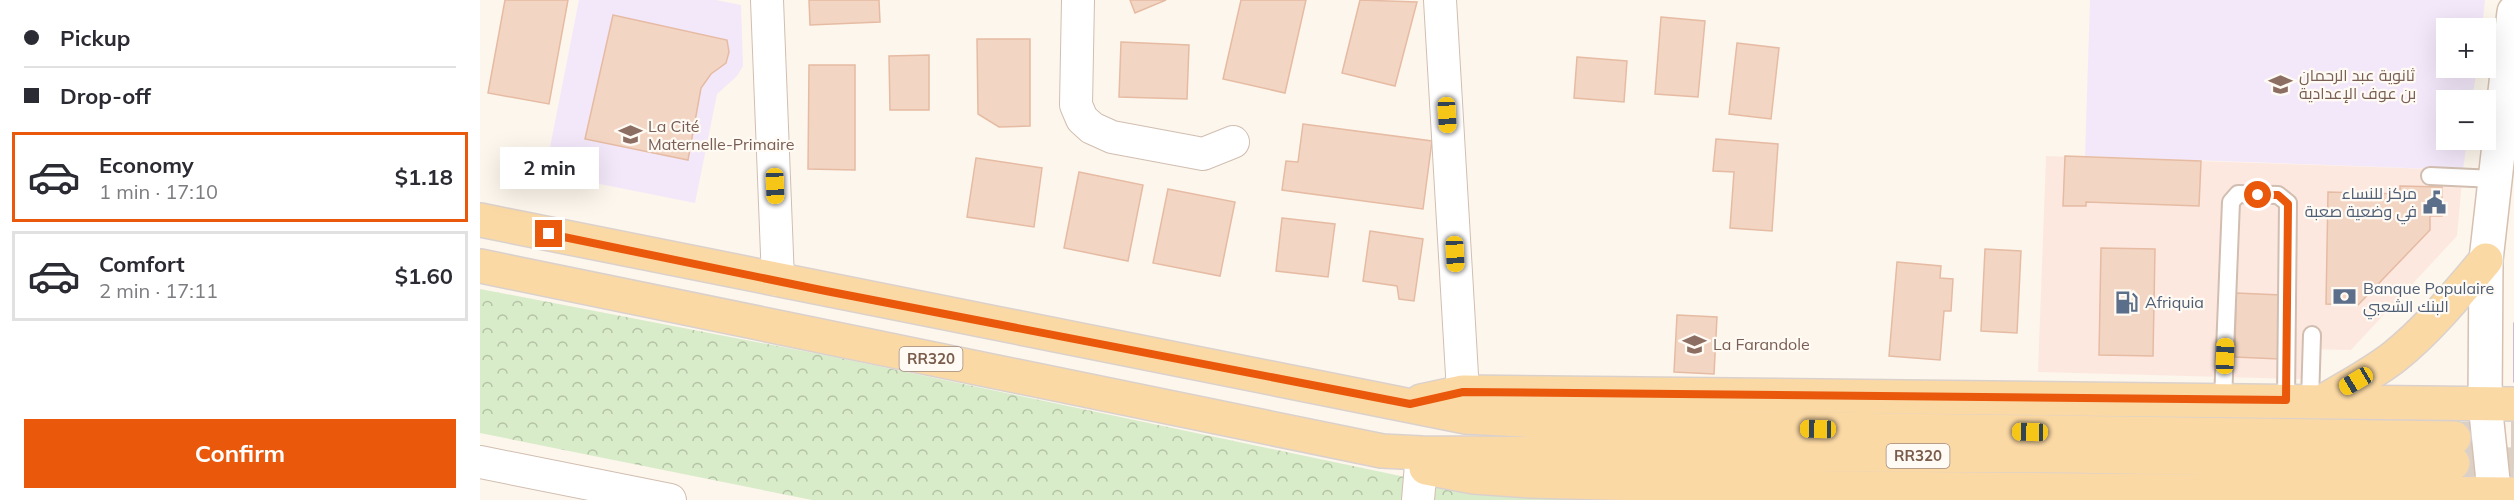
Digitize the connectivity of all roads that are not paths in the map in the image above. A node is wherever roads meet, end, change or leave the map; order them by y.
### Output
1 (767, 0) edge
2 (1078, 0) edge
3 (1440, 0) edge
4 (2514, 12) edge
5 (1233, 142) dead end
6 (2430, 176) dead end
7 (2495, 178) junction
8 (480, 220) edge
9 (2486, 260) junction
10 (480, 266) edge
11 (778, 280) junction
12 (2312, 335) dead end
13 (1463, 392) junction
14 (2223, 400) junction
15 (2307, 401) junction
16 (2499, 403) edge
17 (1410, 404) junction
18 (1421, 460) junction
19 (480, 462) edge
20 (609, 494) edge
21 (2104, 496) edge
22 (2322, 496) edge
23 (2501, 496) edge
24 (670, 500) edge
25 (1418, 500) edge

1 - 11 street
2 - 5 street
3 - 13 street
4 - 7 main road
6 - 7 lane
7 - 9 main road
8 - 11 main road, RR320
9 - 15 main road
9 - 16 main road
10 - 18 main road, RR320
11 - 17 main road, RR320
12 - 15 lane
13 - 14 main road, RR320
13 - 17 main road, RR320
14 - 15 main road, RR320
14 - 15 lane
15 - 16 main road, RR320
16 - 23 main road
17 - 18 main road, RR320
18 - 21 main road, RR320
18 - 25 street
19 - 20 street
20 - 24 street
21 - 22 main road, RR320
22 - 23 main road, RR320

